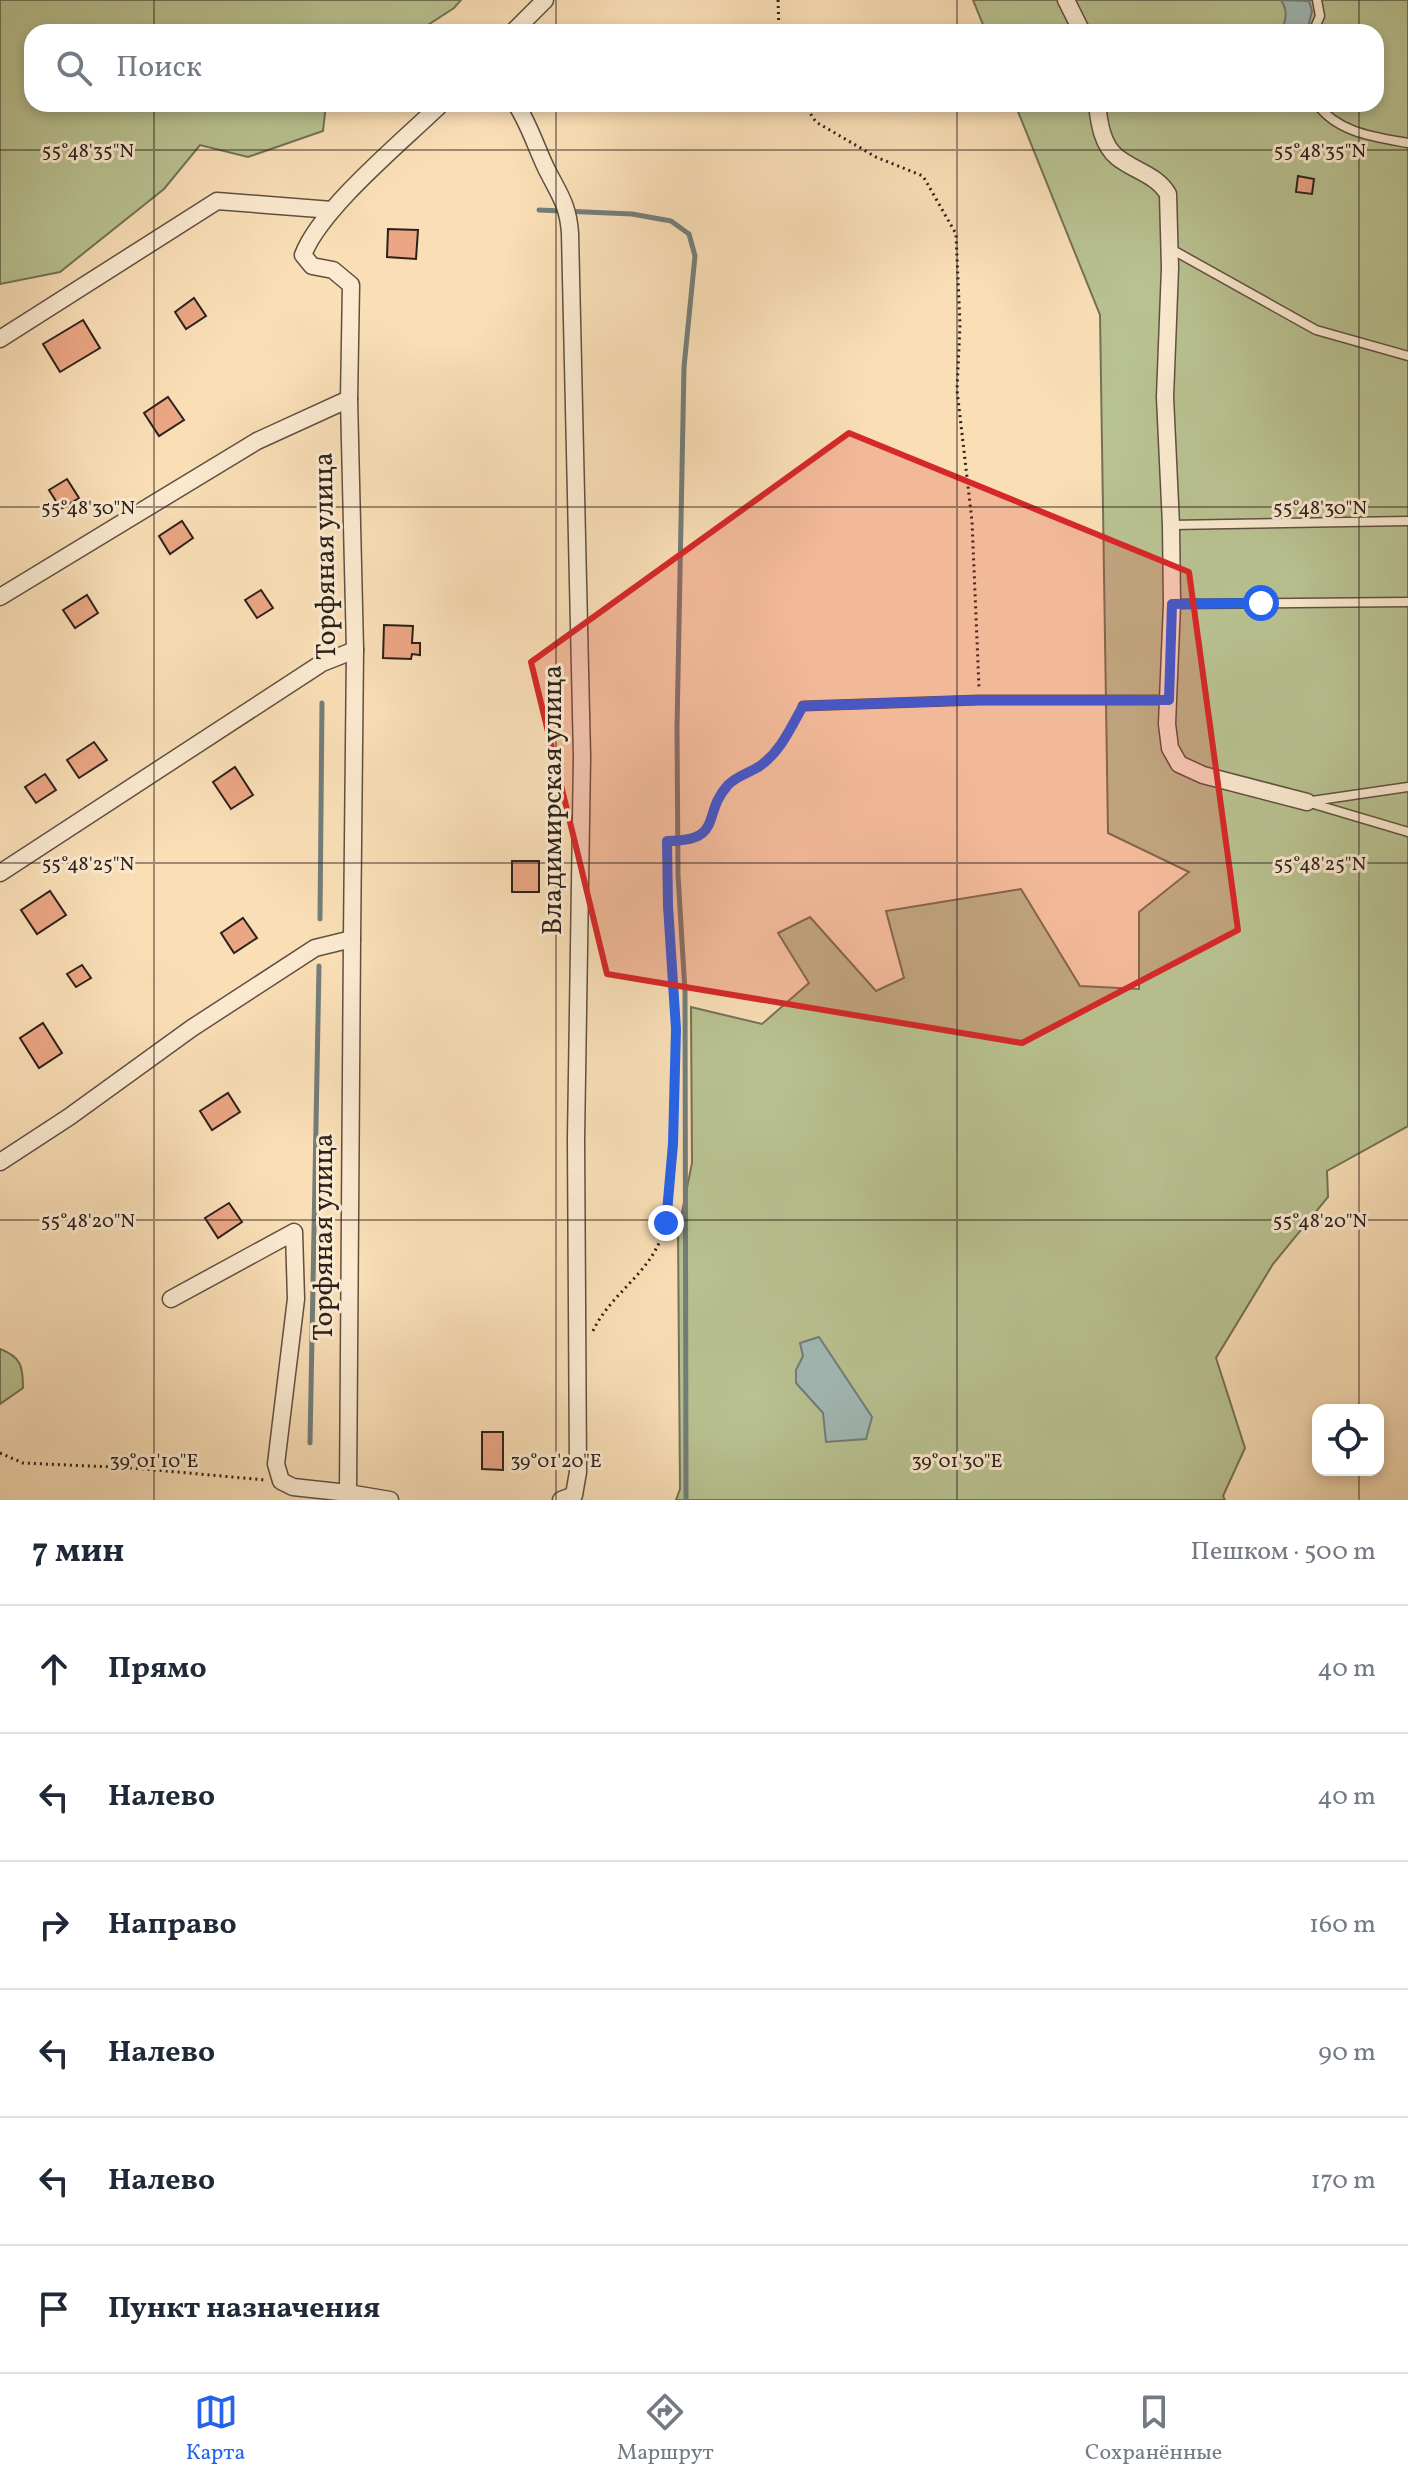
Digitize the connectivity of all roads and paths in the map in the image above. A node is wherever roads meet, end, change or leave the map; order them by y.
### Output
1 (545, 0) edge
2 (778, 0) edge
3 (1066, 0) edge
4 (1317, 0) edge
5 (521, 24) edge
6 (779, 24) edge
7 (1078, 24) edge
8 (1316, 24) edge
9 (433, 112) edge
10 (520, 112) edge
11 (809, 112) edge
12 (1098, 112) edge
13 (1325, 112) edge
14 (1408, 143) edge
15 (332, 210) junction
16 (1170, 248) junction
17 (0, 339) edge
18 (1408, 356) edge
19 (349, 399) junction
20 (1408, 521) edge
21 (1171, 525) junction
22 (0, 597) edge
23 (1408, 602) edge
24 (1172, 604) junction
25 (355, 650) junction
26 (979, 700) junction
27 (1169, 700) junction
28 (803, 706) joint
29 (1408, 787) edge
30 (1307, 802) junction
31 (1408, 832) edge
32 (0, 873) edge
33 (352, 939) junction
34 (0, 1162) edge
35 (171, 1299) dead end
36 (593, 1332) dead end
37 (0, 1453) edge
38 (281, 1481) junction
39 (348, 1493) junction
40 (390, 1500) edge
41 (561, 1500) edge

1 - 5 street
2 - 6 path
3 - 7 street
4 - 8 lane
9 - 15 street
10 - 41 street, Владимирская улица
11 - 26 path
12 - 16 street
13 - 14 lane
15 - 17 street
15 - 19 street, Торфяная улица
16 - 18 lane
16 - 21 street
19 - 22 street
19 - 25 street, Торфяная улица
20 - 21 lane
21 - 24 street
23 - 24 lane
24 - 27 street
25 - 32 street
25 - 33 street, Торфяная улица
26 - 27 lane
26 - 28 lane
27 - 30 street
28 - 36 path
29 - 30 lane
30 - 31 lane
33 - 34 street
33 - 39 street, Торфяная улица
35 - 38 street
37 - 38 path
38 - 39 street
39 - 40 street

